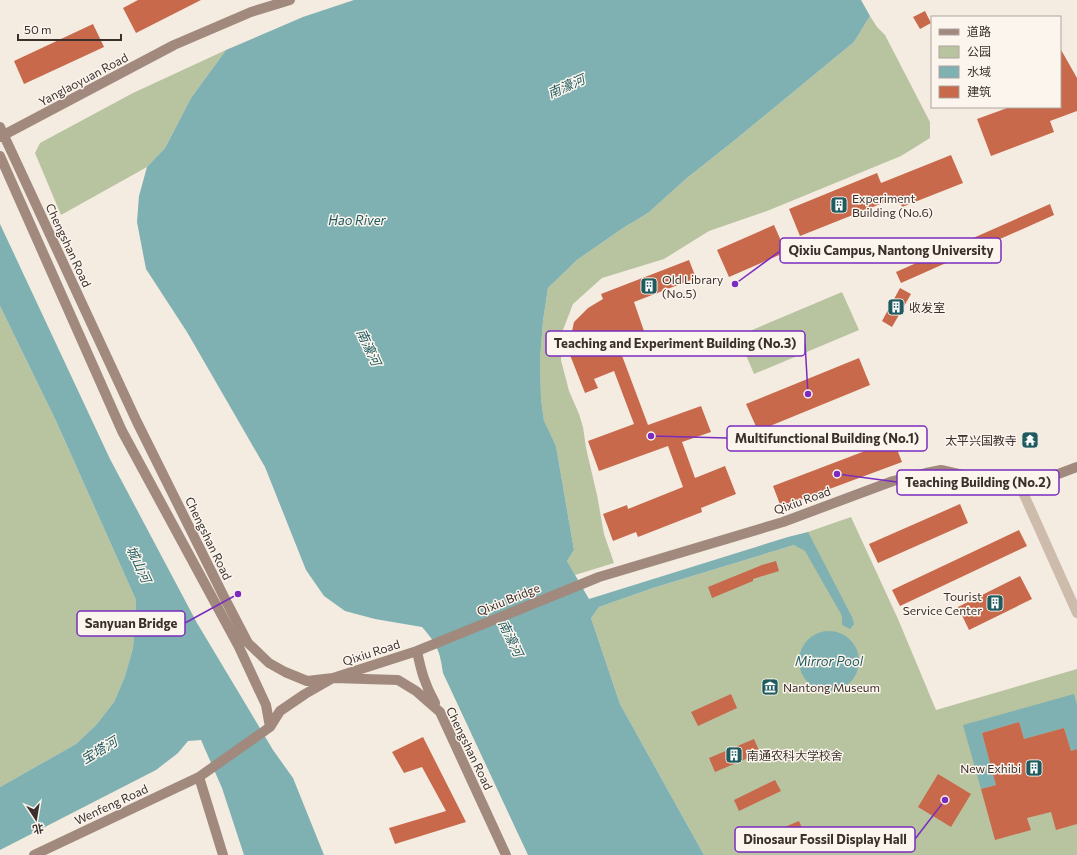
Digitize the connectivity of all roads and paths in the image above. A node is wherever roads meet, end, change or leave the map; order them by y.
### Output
1 (290, 0) edge
2 (1, 133) edge
3 (0, 156) edge
4 (1077, 467) edge
5 (1022, 488) junction
6 (599, 577) joint
7 (1077, 613) edge
8 (417, 651) junction
9 (333, 678) junction
10 (440, 712) junction
11 (267, 729) junction
12 (199, 777) junction
13 (34, 855) edge
14 (223, 855) edge
15 (506, 855) edge

1 - 2 main road, Yanglaoyuan Road
2 - 9 main road, Chengshan Road
3 - 11 main road, Chengshan Road
4 - 5 main road
5 - 6 main road, Qixiu Road
5 - 7 street
6 - 8 main road, Qixiu Bridge
8 - 9 main road, Qixiu Road
8 - 10 main road
9 - 10 main road, Chengshan Road
9 - 11 main road
10 - 15 main road, Chengshan Road
11 - 12 main road, Wenfeng Road
12 - 13 main road, Wenfeng Road
12 - 14 main road

